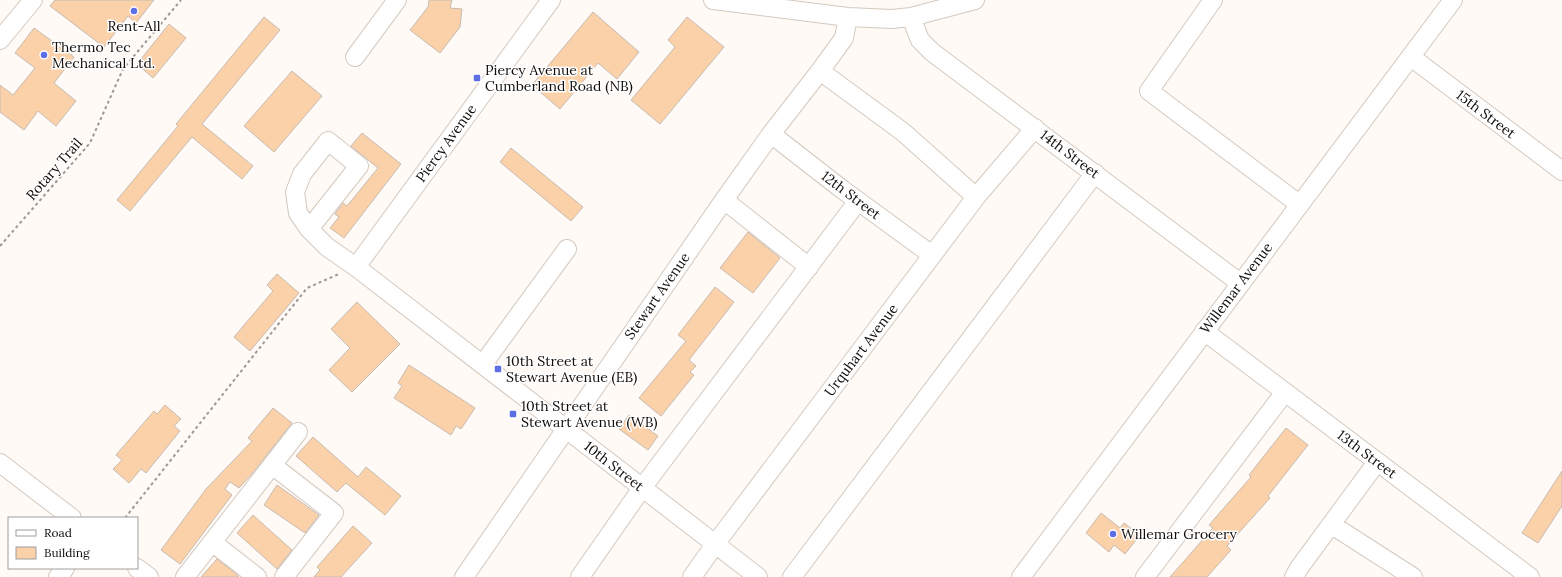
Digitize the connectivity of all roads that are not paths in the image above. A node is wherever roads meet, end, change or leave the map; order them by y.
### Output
1 (33, 0) edge
2 (397, 0) edge
3 (551, 0) edge
4 (713, 0) edge
5 (975, 0) edge
6 (1213, 0) edge
7 (1453, 0) edge
8 (848, 17) junction
9 (911, 17) junction
10 (0, 40) edge
11 (355, 57) dead end
12 (1411, 57) junction
13 (820, 71) junction
14 (1035, 128) junction
15 (771, 134) junction
16 (1562, 171) edge
17 (1095, 173) junction
18 (976, 197) junction
19 (724, 200) junction
20 (858, 201) junction
21 (1299, 204) junction
22 (308, 229) dead end
23 (567, 248) dead end
24 (932, 255) junction
25 (808, 266) junction
26 (356, 267) junction
27 (1240, 283) junction
28 (1204, 331) junction
29 (482, 364) junction
30 (1285, 392) junction
31 (566, 428) junction
32 (298, 432) dead end
33 (1377, 462) junction
34 (0, 463) edge
35 (272, 465) junction
36 (642, 488) junction
37 (71, 517) edge
38 (1332, 525) junction
39 (212, 542) junction
40 (716, 543) junction
41 (64, 569) edge
42 (138, 569) edge
43 (58, 577) edge
44 (149, 577) edge
45 (185, 577) edge
46 (257, 577) edge
47 (284, 577) edge
48 (464, 577) edge
49 (580, 577) edge
50 (692, 577) edge
51 (758, 577) edge
52 (792, 577) edge
53 (1021, 577) edge
54 (1146, 577) edge
55 (1294, 577) edge
56 (1413, 577) edge
57 (1530, 577) edge

1 - 10 street
2 - 11 street
3 - 26 street, Piercy Avenue
4 - 8 street
5 - 9 street
6 - 21 street
7 - 12 street, Willemar Avenue
8 - 9 street
8 - 13 street, Stewart Avenue
9 - 14 street, 14th Street
12 - 16 street, 15th Street
12 - 21 street, Willemar Avenue
13 - 15 street, Stewart Avenue
13 - 18 street
14 - 17 street, 14th Street
14 - 18 street, Urquhart Avenue
15 - 19 street, Stewart Avenue
15 - 20 street, 12th Street
17 - 27 street, 14th Street
17 - 52 street
18 - 24 street, Urquhart Avenue
19 - 25 street
19 - 31 street, Stewart Avenue
20 - 24 street, 12th Street
20 - 25 street
21 - 27 street, Willemar Avenue
22 - 26 street, 10th Street
23 - 29 street
24 - 40 street, Urquhart Avenue
25 - 36 street
26 - 29 street, 10th Street
27 - 28 street, Willemar Avenue
28 - 30 street, 13th Street
28 - 53 street, Willemar Avenue
29 - 31 street, 10th Street
30 - 33 street, 13th Street
30 - 54 street
31 - 36 street, 10th Street
31 - 48 street, Stewart Avenue
32 - 35 street
33 - 38 street
33 - 57 street, 13th Street
34 - 37 street
35 - 39 street
35 - 47 street
36 - 40 street, 10th Street
36 - 49 street
38 - 55 street
38 - 56 street
39 - 45 street
39 - 46 street
40 - 50 street, Urquhart Avenue
40 - 51 street, 10th Street
41 - 43 street
42 - 44 street

